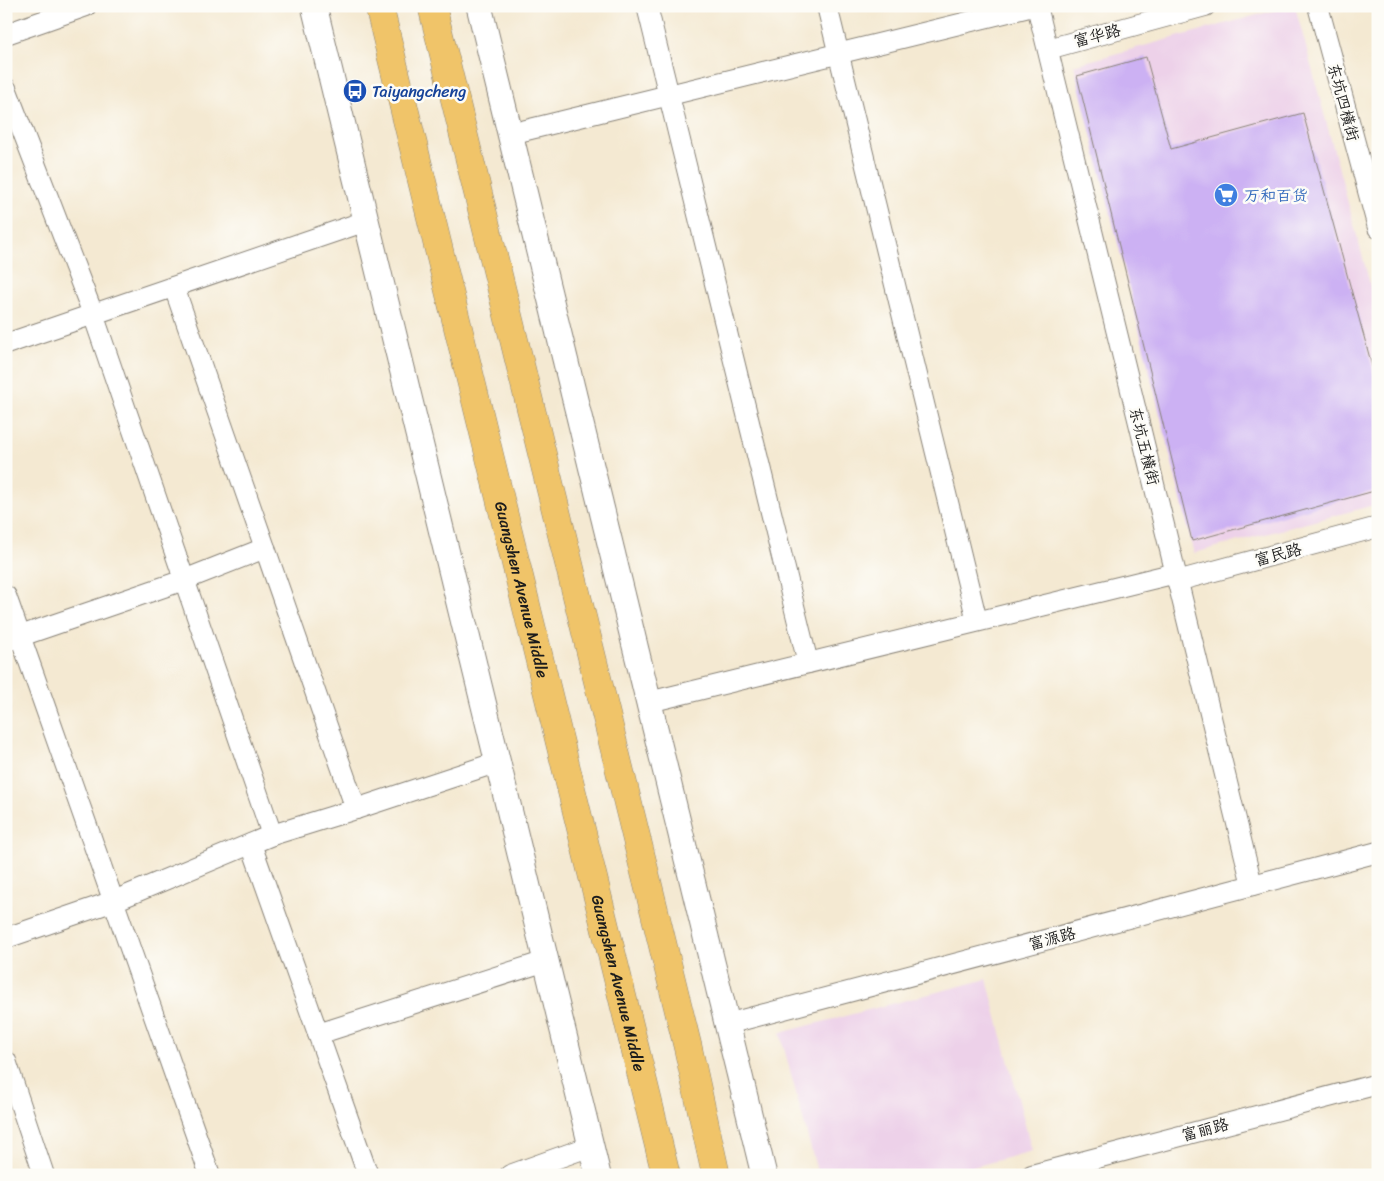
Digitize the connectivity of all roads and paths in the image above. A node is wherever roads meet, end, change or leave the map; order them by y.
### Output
1 (86, 6) edge
2 (314, 6) edge
3 (379, 6) edge
4 (432, 6) edge
5 (479, 6) edge
6 (647, 6) edge
7 (827, 6) edge
8 (1035, 6) edge
9 (1205, 6) edge
10 (1318, 6) edge
11 (6, 34) edge
12 (1048, 49) junction
13 (838, 54) junction
14 (6, 88) edge
15 (669, 95) junction
16 (510, 134) junction
17 (366, 221) junction
18 (1378, 228) edge
19 (174, 286) junction
20 (93, 314) junction
21 (6, 344) edge
22 (1378, 527) edge
23 (265, 548) junction
24 (1176, 577) junction
25 (184, 580) junction
26 (6, 596) edge
27 (977, 622) junction
28 (13, 639) edge
29 (808, 663) junction
30 (649, 702) junction
31 (498, 762) junction
32 (356, 809) junction
33 (272, 835) junction
34 (250, 844) junction
35 (1378, 852) edge
36 (1252, 885) junction
37 (114, 901) junction
38 (6, 938) edge
39 (546, 961) junction
40 (727, 1024) junction
41 (318, 1034) junction
42 (6, 1061) edge
43 (1378, 1084) edge
44 (591, 1146) junction
45 (44, 1175) edge
46 (210, 1175) edge
47 (368, 1175) edge
48 (510, 1175) edge
49 (598, 1175) edge
50 (666, 1175) edge
51 (716, 1175) edge
52 (764, 1175) edge
53 (1032, 1175) edge

1 - 11 street
2 - 17 street
3 - 50 highway, Guangshen Avenue Middle
4 - 51 highway
5 - 16 street
6 - 15 street
7 - 13 street
8 - 12 street, 东坑五横街
8 - 13 street
9 - 12 street, 富华路
10 - 18 street, 东坑四横街
12 - 24 street, 东坑五横街
13 - 15 street
13 - 27 street
14 - 20 street
15 - 16 street
15 - 29 street
16 - 30 street
17 - 19 street
17 - 31 street
19 - 20 street
19 - 23 street
20 - 21 street
20 - 25 street
22 - 24 street, 富民路
23 - 25 street
23 - 32 street
24 - 27 street, 富民路
24 - 36 street, 东坑五横街
25 - 28 street
25 - 33 street
26 - 28 street
27 - 29 street, 富民路
28 - 37 street
29 - 30 street, 富民路
30 - 40 street
31 - 32 street
31 - 39 street
32 - 33 street
33 - 34 street
34 - 37 street
34 - 41 street
35 - 36 street, 富源路
36 - 40 street, 富源路
37 - 38 street
37 - 46 street
39 - 41 street
39 - 44 street
40 - 52 street
41 - 47 street
42 - 45 street
43 - 53 street, 富丽路
44 - 48 street
44 - 49 street

